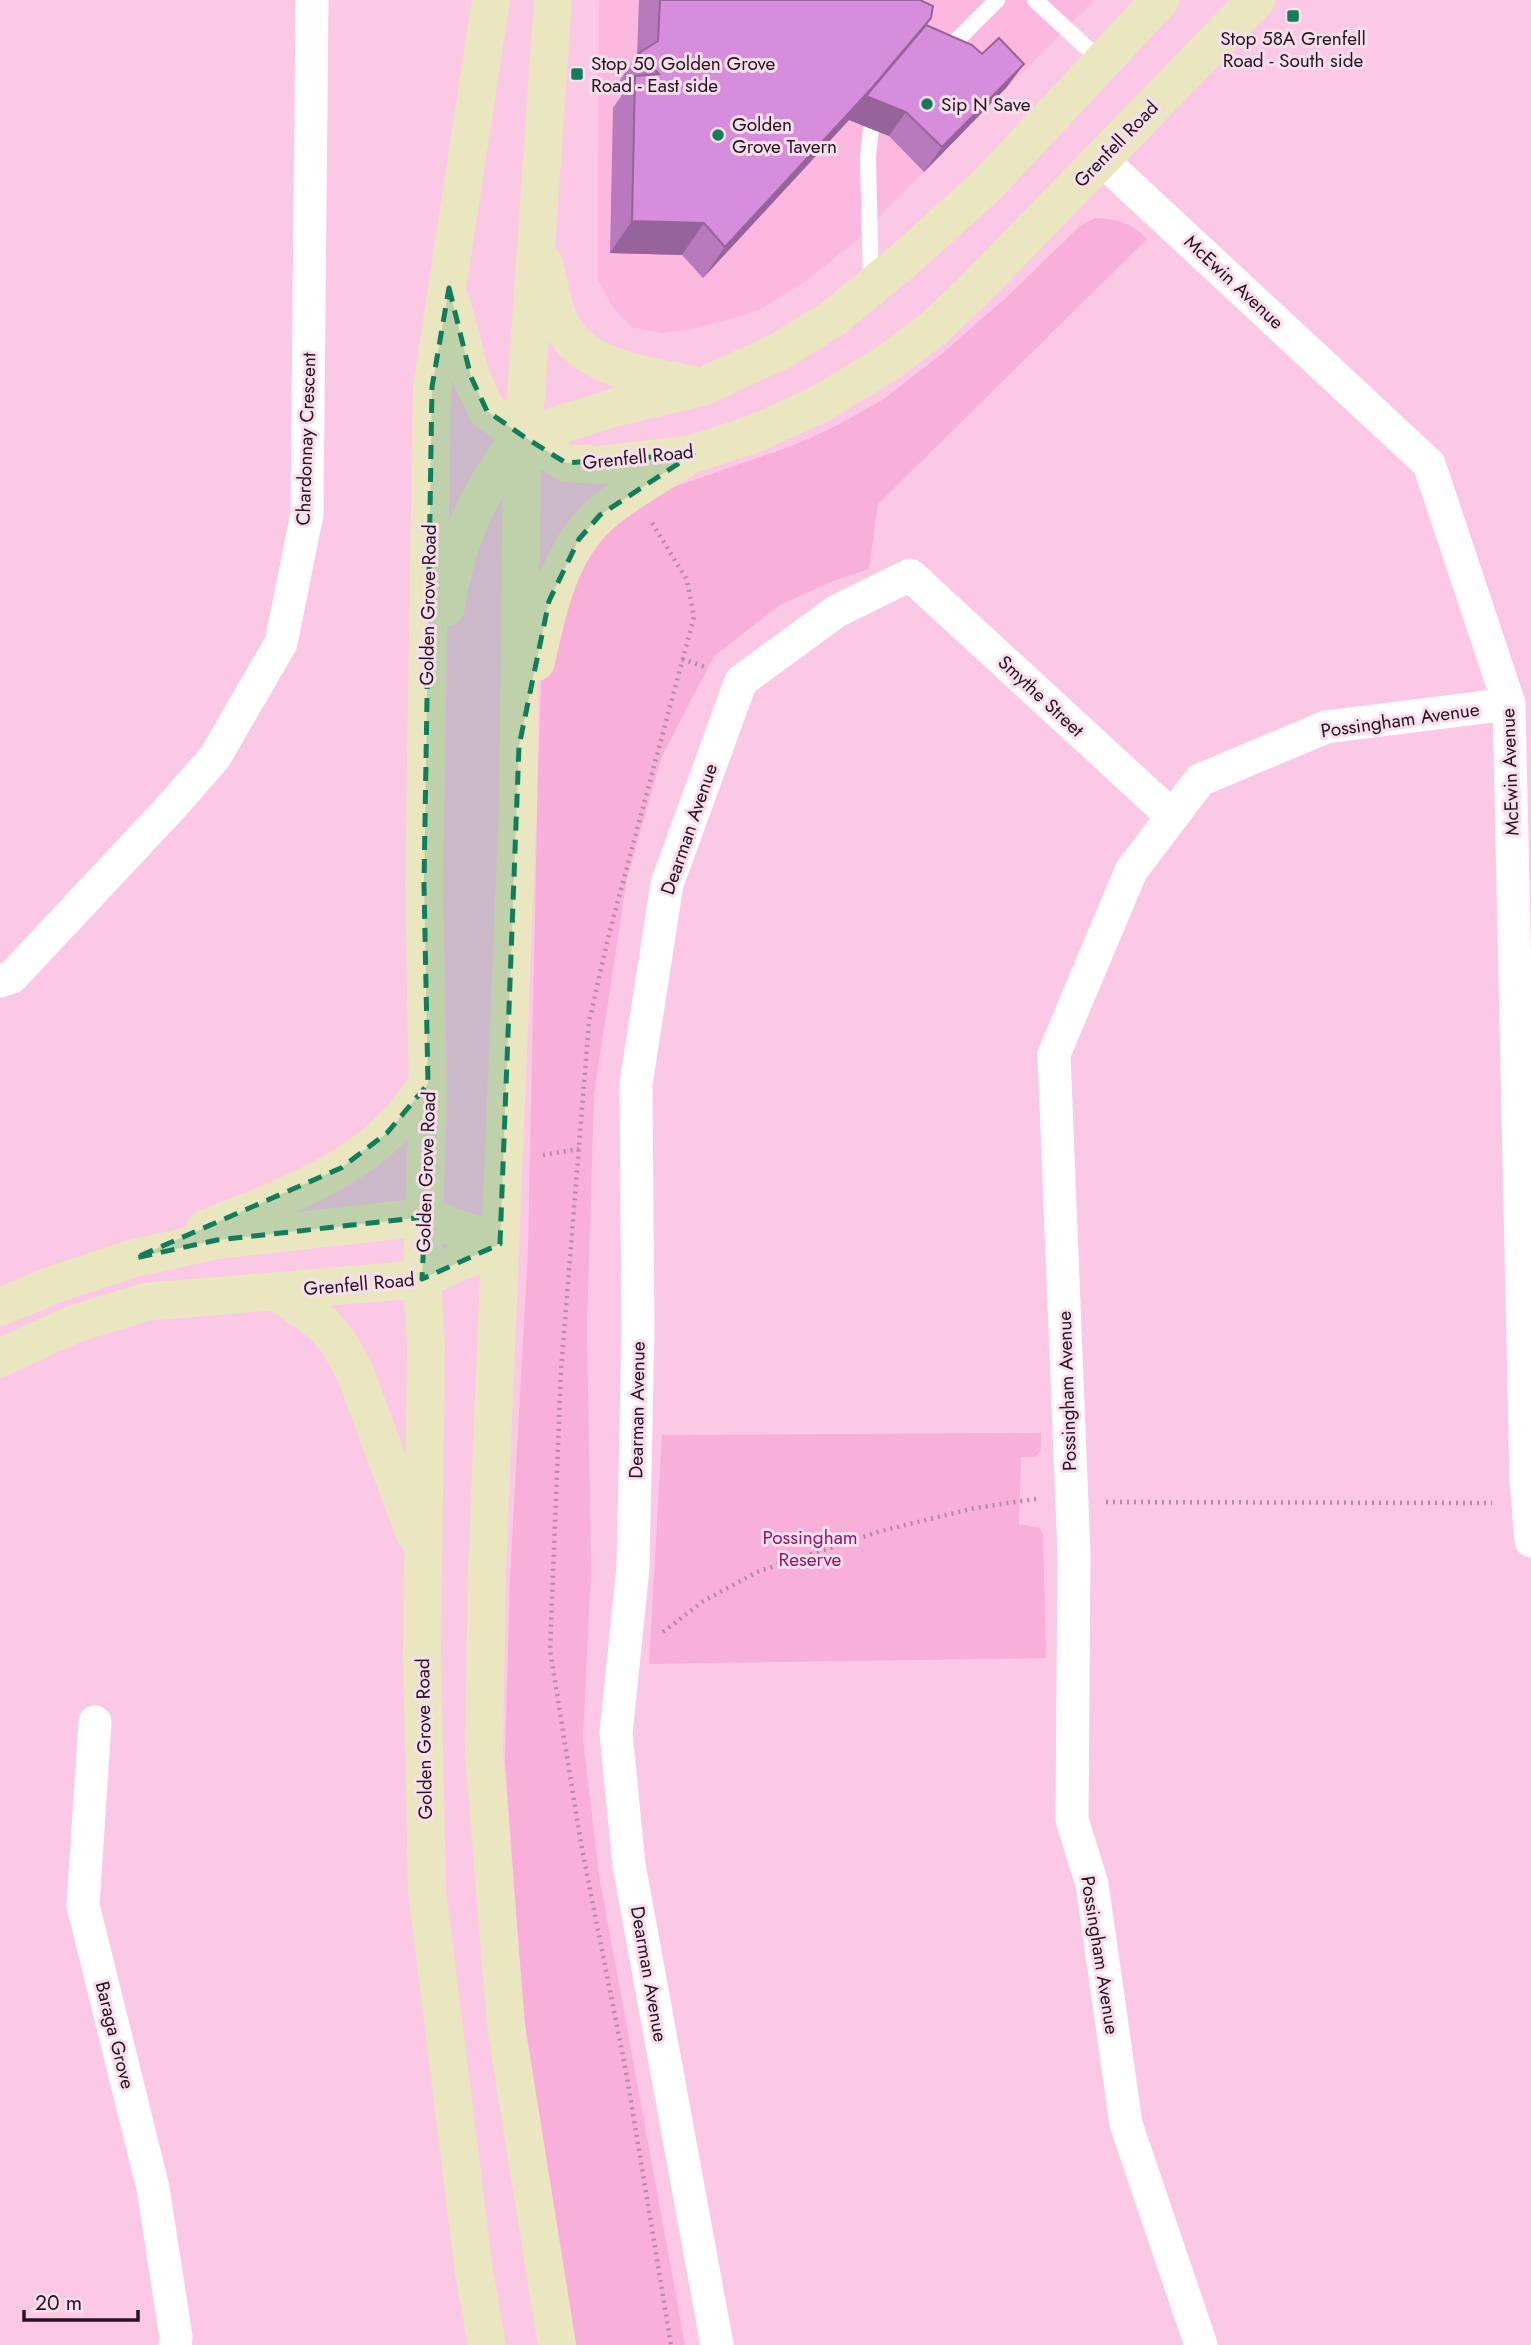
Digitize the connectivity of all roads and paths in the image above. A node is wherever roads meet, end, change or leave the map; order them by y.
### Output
1 (312, 0) edge
2 (491, 0) edge
3 (553, 0) edge
4 (997, 0) edge
5 (1035, 0) edge
6 (1160, 0) edge
7 (1256, 0) edge
8 (936, 60) edge
9 (1101, 61) junction
10 (899, 99) edge
11 (1101, 159) junction
12 (537, 239) junction
13 (871, 287) junction
14 (449, 288) junction
15 (702, 387) junction
16 (523, 436) junction
17 (693, 454) junction
18 (910, 575) joint
19 (1509, 704) junction
20 (519, 746) junction
21 (426, 752) junction
22 (1172, 816) junction
23 (0, 981) edge
24 (1523, 1009) edge
25 (428, 1084) junction
26 (579, 1149) dead end
27 (542, 1155) dead end
28 (425, 1217) junction
29 (500, 1244) junction
30 (135, 1258) junction
31 (422, 1279) junction
32 (276, 1290) junction
33 (0, 1307) edge
34 (0, 1358) edge
35 (1529, 1488) edge
36 (1072, 1499) junction
37 (1531, 1541) edge
38 (423, 1556) junction
39 (656, 1643) dead end
40 (95, 1722) dead end
41 (175, 2345) edge
42 (487, 2345) edge
43 (557, 2345) edge
44 (717, 2345) edge
45 (1201, 2345) edge

1 - 23 street, Chardonnay Crescent
2 - 14 main road, Golden Grove Road
3 - 12 main road
4 - 8 lane
5 - 9 lane
6 - 9 main road
7 - 11 main road, Grenfell Road
9 - 13 main road
10 - 13 lane
11 - 17 main road, Grenfell Road
11 - 19 street, McEwin Avenue
12 - 15 main road
12 - 16 main road
13 - 15 main road
14 - 16 main road, Grenfell Road
14 - 21 main road, Golden Grove Road
15 - 16 main road
16 - 17 main road, Grenfell Road
16 - 20 main road
16 - 21 main road
17 - 20 main road
18 - 22 street, Smythe Street
18 - 44 street, Dearman Avenue
19 - 22 street, Possingham Avenue
19 - 24 street, McEwin Avenue
20 - 29 main road
21 - 25 main road, Golden Grove Road
22 - 36 street, Possingham Avenue
24 - 35 street, McEwin Avenue
25 - 28 main road, Golden Grove Road
25 - 30 main road
26 - 27 path
28 - 29 main road
28 - 30 main road
28 - 31 main road, Golden Grove Road
29 - 31 main road, Grenfell Road
29 - 43 main road
30 - 33 main road
31 - 32 main road, Grenfell Road
31 - 38 main road, Golden Grove Road
32 - 34 main road, Grenfell Road
32 - 38 main road
35 - 36 path
35 - 37 street, McEwin Avenue
36 - 39 path
36 - 45 street, Possingham Avenue
38 - 42 main road, Golden Grove Road
40 - 41 street, Baraga Grove

